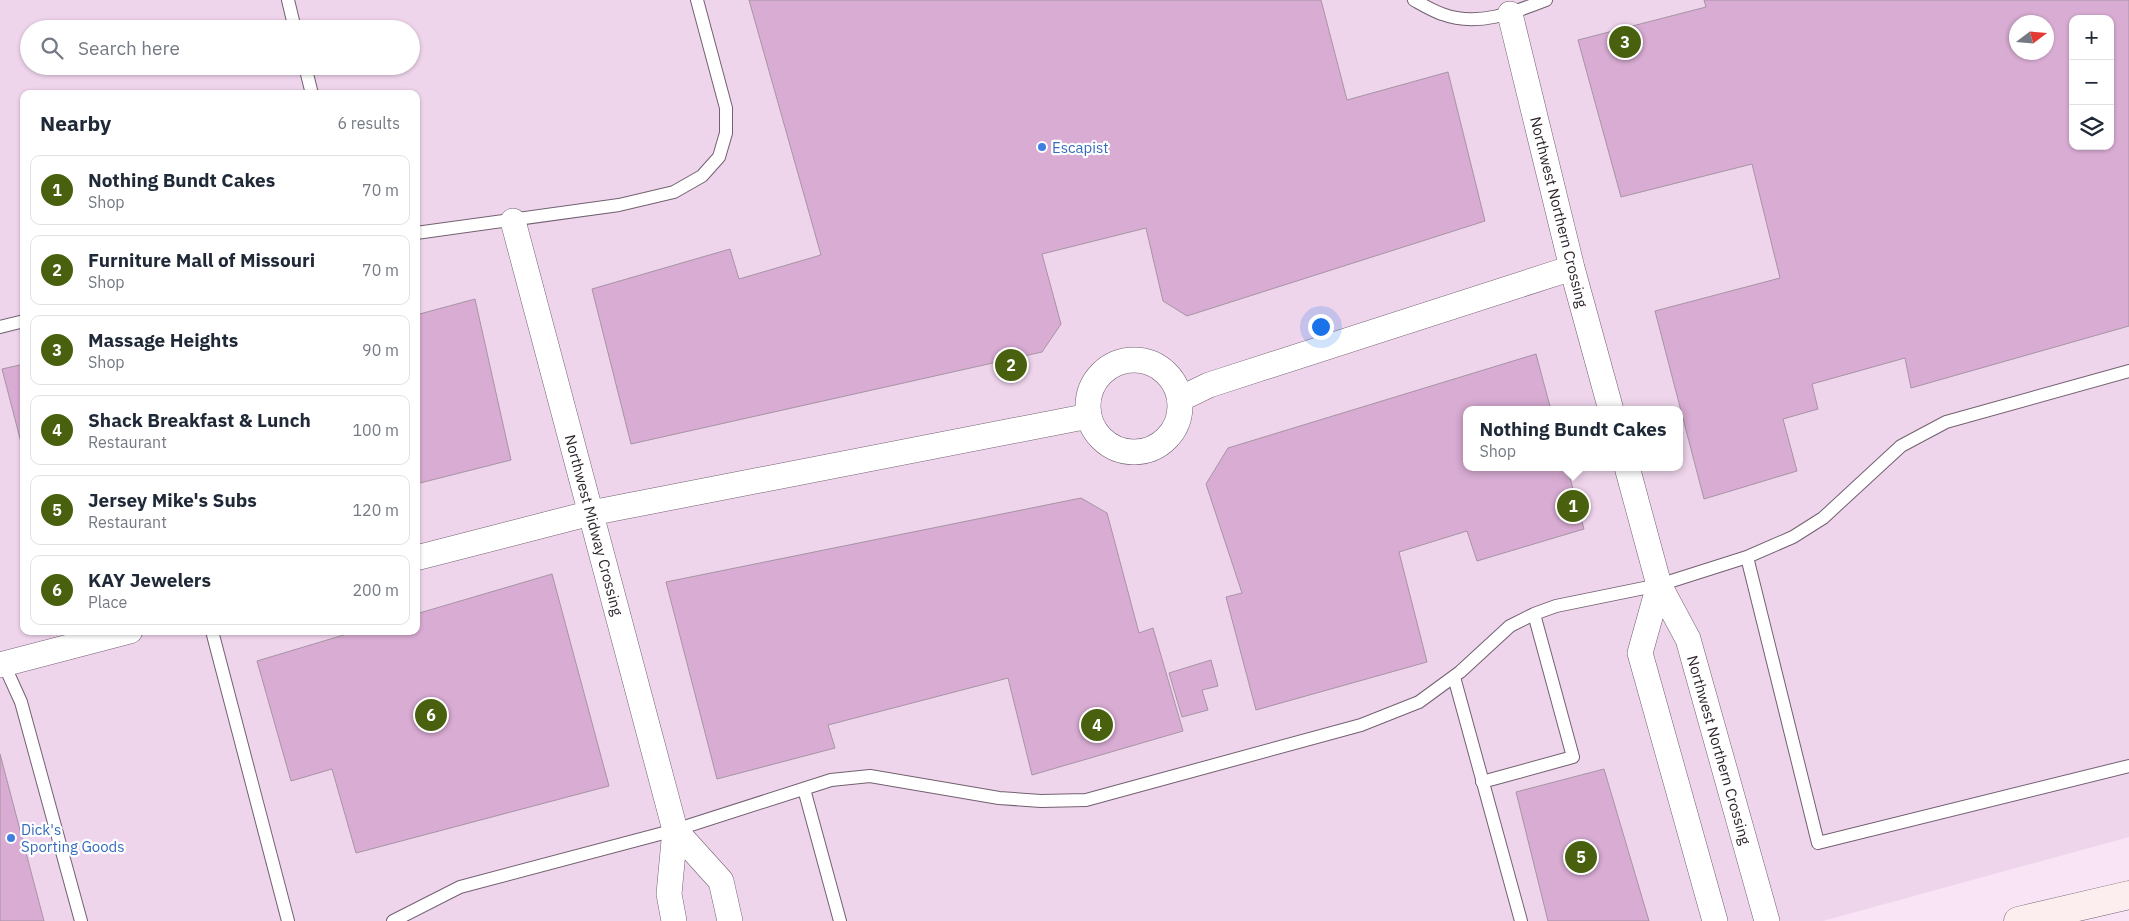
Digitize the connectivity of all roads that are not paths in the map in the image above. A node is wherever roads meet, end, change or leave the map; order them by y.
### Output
1 (288, 0) edge
2 (698, 0) edge
3 (1414, 0) edge
4 (1546, 0) edge
5 (1510, 14) junction
6 (293, 20) edge
7 (307, 75) edge
8 (311, 90) edge
9 (513, 221) junction
10 (420, 233) edge
11 (1572, 268) junction
12 (20, 322) edge
13 (0, 327) edge
14 (2129, 371) edge
15 (1180, 400) junction
16 (1610, 406) edge
17 (1089, 416) junction
18 (1627, 471) edge
19 (592, 513) junction
20 (420, 557) edge
21 (1747, 557) junction
22 (1658, 584) junction
23 (1534, 614) junction
24 (112, 635) edge
25 (213, 635) edge
26 (1, 660) edge
27 (1454, 677) junction
28 (2129, 766) edge
29 (1482, 782) junction
30 (804, 789) junction
31 (675, 830) junction
32 (2129, 894) edge
33 (81, 921) edge
34 (288, 921) edge
35 (393, 921) edge
36 (674, 921) edge
37 (730, 921) edge
38 (840, 921) edge
39 (1520, 921) edge
40 (1715, 921) edge
41 (1767, 921) edge
42 (2018, 921) edge

1 - 6 lane
2 - 9 lane
3 - 5 lane
4 - 5 lane
5 - 11 street, Northwest Northern Crossing
7 - 8 lane
9 - 10 lane
9 - 19 street, Northwest Midway Crossing
11 - 15 street
11 - 16 street, Northwest Northern Crossing
12 - 13 lane
14 - 21 lane
15 - 17 street
15 - 17 street
17 - 19 street
18 - 22 street, Northwest Northern Crossing
19 - 20 street
19 - 31 street, Northwest Midway Crossing
21 - 22 lane
21 - 28 lane
22 - 23 lane
22 - 40 street, Northwest Northern Crossing
22 - 41 street, Northwest Northern Crossing
23 - 27 lane
23 - 29 lane
24 - 26 street
25 - 34 lane
26 - 33 lane
27 - 29 lane
27 - 30 lane
29 - 39 lane
30 - 31 lane
30 - 38 lane
31 - 35 lane
31 - 36 street, Northwest Midway Crossing
31 - 37 street, Northwest Midway Crossing
32 - 42 street

